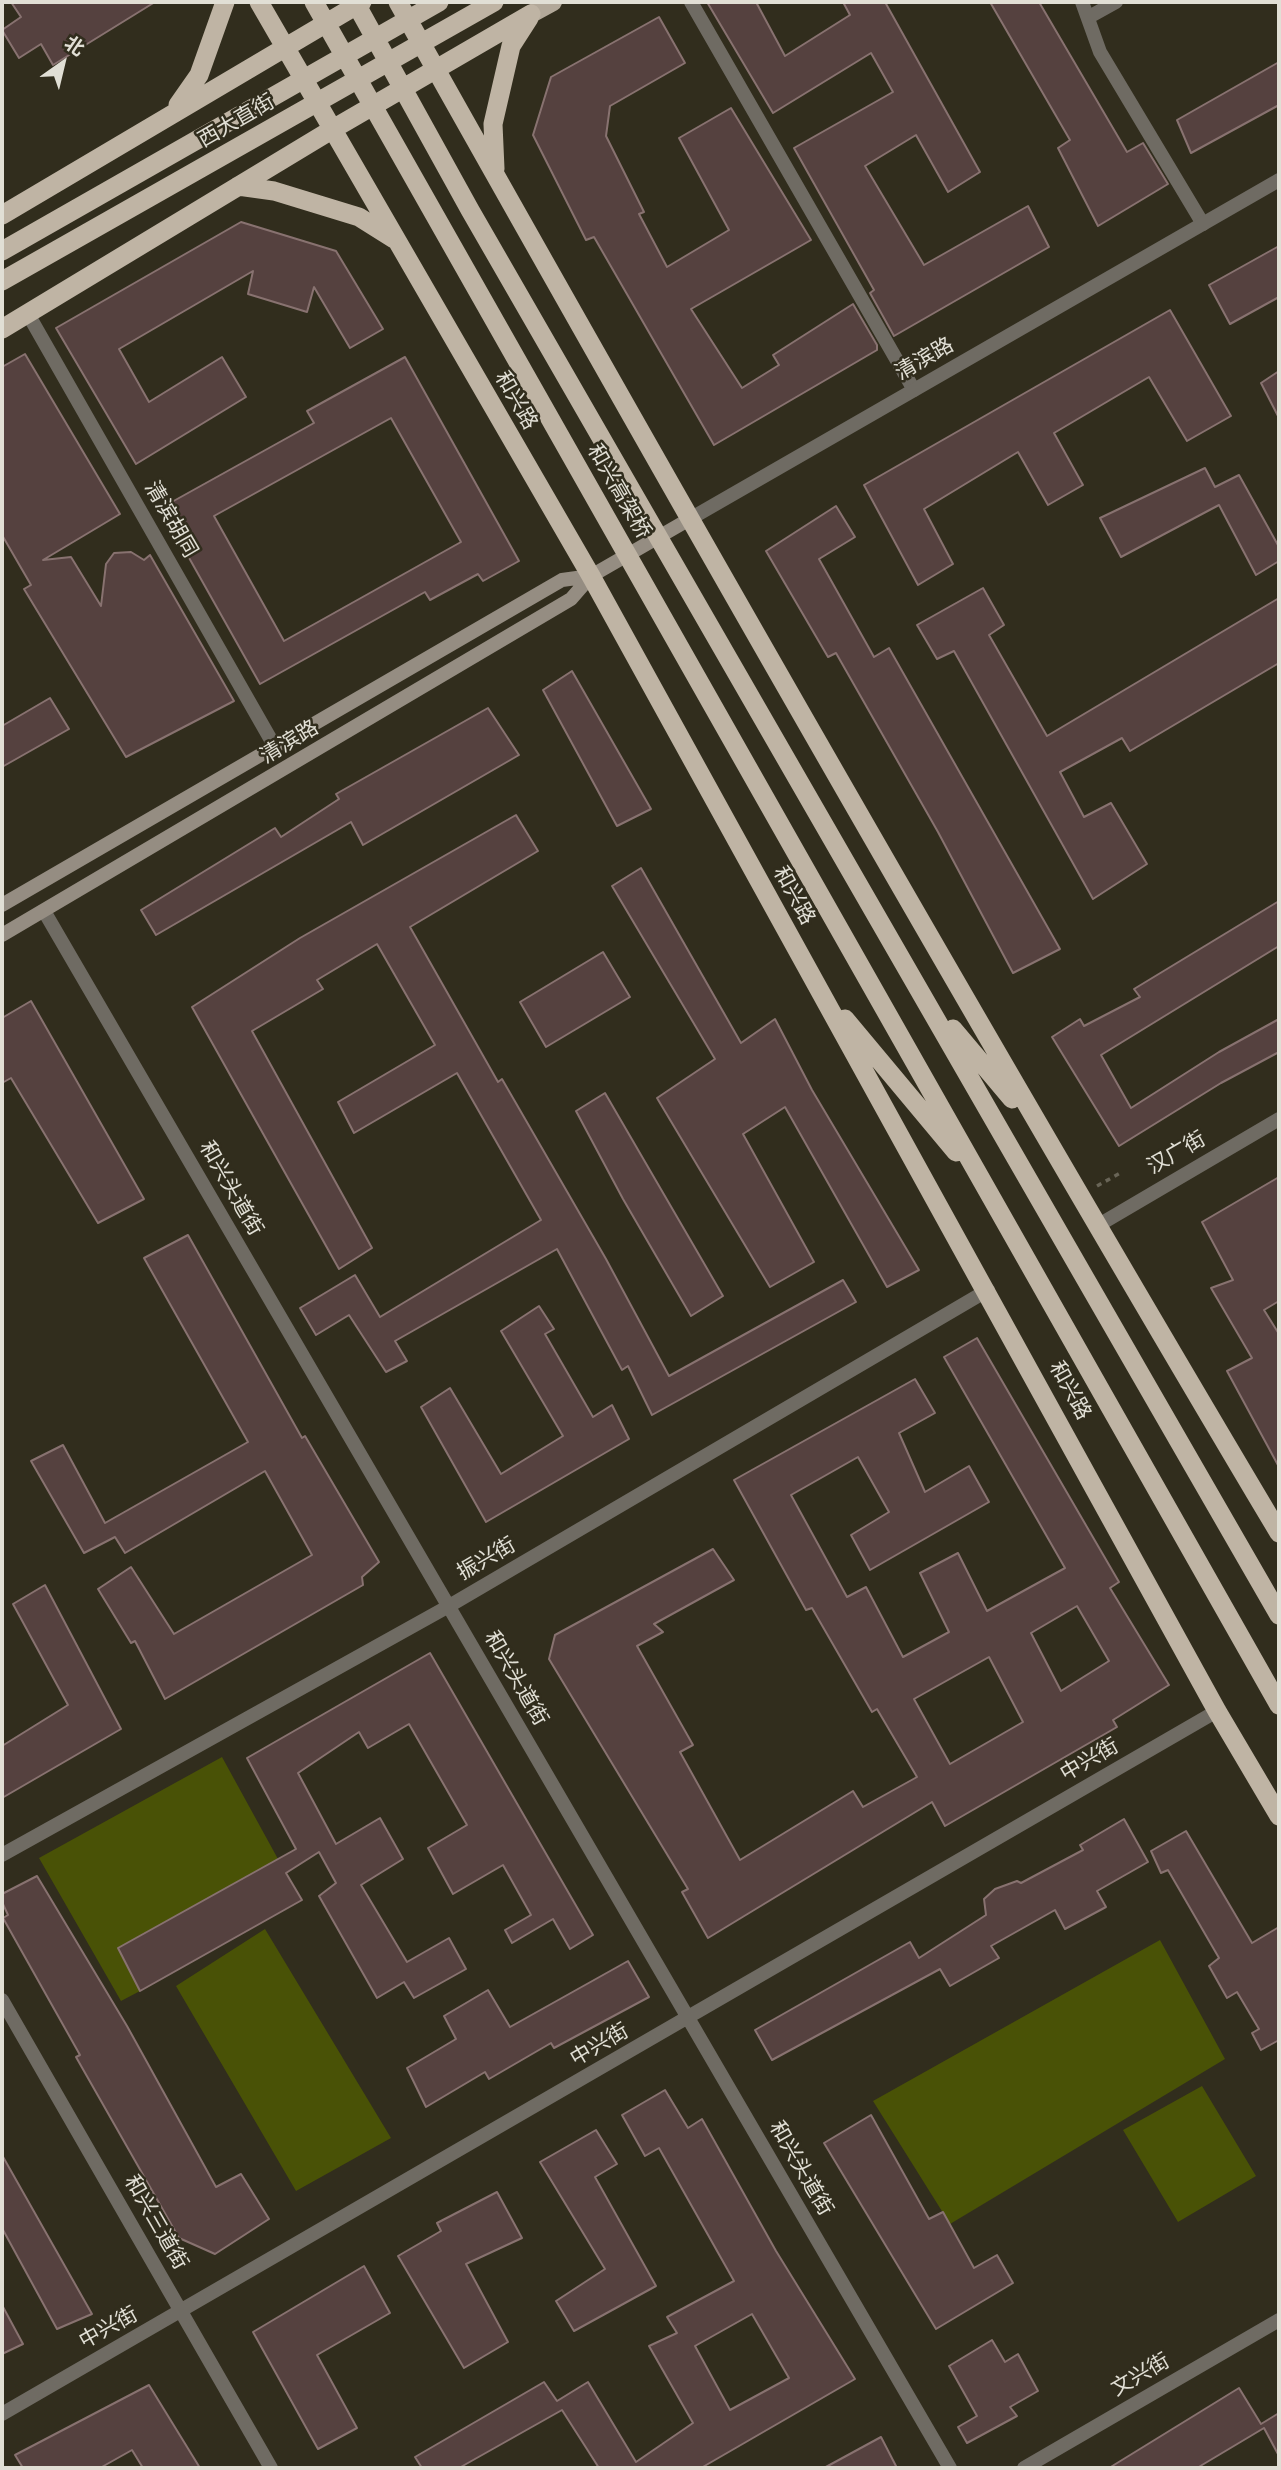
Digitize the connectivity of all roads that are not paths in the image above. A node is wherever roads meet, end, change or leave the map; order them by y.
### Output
1 (225, 2) edge
2 (259, 2) edge
3 (314, 2) edge
4 (355, 2) edge
5 (362, 2) edge
6 (398, 2) edge
7 (439, 2) edge
8 (494, 2) edge
9 (554, 2) edge
10 (691, 2) edge
11 (1082, 2) edge
12 (1116, 2) edge
13 (531, 15) junction
14 (1089, 17) junction
15 (285, 46) junction
16 (436, 69) junction
17 (173, 113) junction
18 (333, 129) junction
19 (495, 174) junction
20 (1279, 180) edge
21 (238, 186) junction
22 (2, 215) edge
23 (1203, 225) junction
24 (396, 241) junction
25 (2, 251) edge
26 (2, 281) edge
27 (28, 314) junction
28 (2, 329) edge
29 (914, 390) junction
30 (688, 520) junction
31 (591, 576) junction
32 (275, 747) junction
33 (2, 905) edge
34 (44, 911) junction
35 (2, 935) edge
36 (813, 981) junction
37 (916, 985) junction
38 (883, 1004) joint
39 (1279, 1119) edge
40 (1045, 1139) junction
41 (988, 1191) junction
42 (1097, 1226) junction
43 (988, 1290) junction
44 (1279, 1533) edge
45 (449, 1606) junction
46 (1279, 1615) edge
47 (1279, 1705) edge
48 (1217, 1710) junction
49 (1279, 1816) edge
50 (2, 1855) edge
51 (2, 2000) edge
52 (689, 2019) junction
53 (182, 2312) junction
54 (1279, 2320) edge
55 (2, 2414) edge
56 (271, 2468) edge
57 (950, 2468) edge
58 (1024, 2468) edge

1 - 17 highway
2 - 15 highway, 和兴路
3 - 38 highway, 和兴高架桥
4 - 37 highway, 和兴高架桥
5 - 15 highway
6 - 16 highway
7 - 25 highway, 西大直街
8 - 26 highway, 西大直街
9 - 13 main road
10 - 29 street
11 - 14 street
12 - 14 street
13 - 16 highway
13 - 19 highway
14 - 23 street
15 - 17 highway
15 - 18 highway, 和兴路
16 - 18 highway
16 - 19 highway
17 - 22 highway
18 - 21 highway
18 - 24 highway, 和兴路
19 - 30 highway
20 - 23 street, 清滨路
21 - 24 highway
21 - 27 highway
23 - 29 street, 清滨路
24 - 31 highway, 和兴路
27 - 28 highway
27 - 32 street, 清滨胡同
29 - 30 street, 清滨路
30 - 31 main road, 清滨路
30 - 40 highway
31 - 32 main road, 清滨路
31 - 34 main road, 清滨路
31 - 36 highway, 和兴路
32 - 33 main road, 清滨路
34 - 35 main road, 清滨路
34 - 45 street, 和兴头道街
36 - 41 highway
36 - 43 highway, 和兴路
37 - 40 highway
37 - 46 highway
38 - 41 highway, 和兴路
39 - 42 street, 汉广街
40 - 42 highway
41 - 47 highway, 和兴路
42 - 44 highway
43 - 45 street, 振兴街
43 - 48 highway, 和兴路
45 - 50 street, 振兴街
45 - 52 street, 和兴头道街
48 - 49 highway, 和兴路
48 - 52 street, 中兴街
51 - 53 street, 和兴三道街
52 - 53 street, 中兴街
52 - 57 street, 和兴头道街
53 - 55 street, 中兴街
53 - 56 street, 和兴三道街
54 - 58 street, 文兴街

